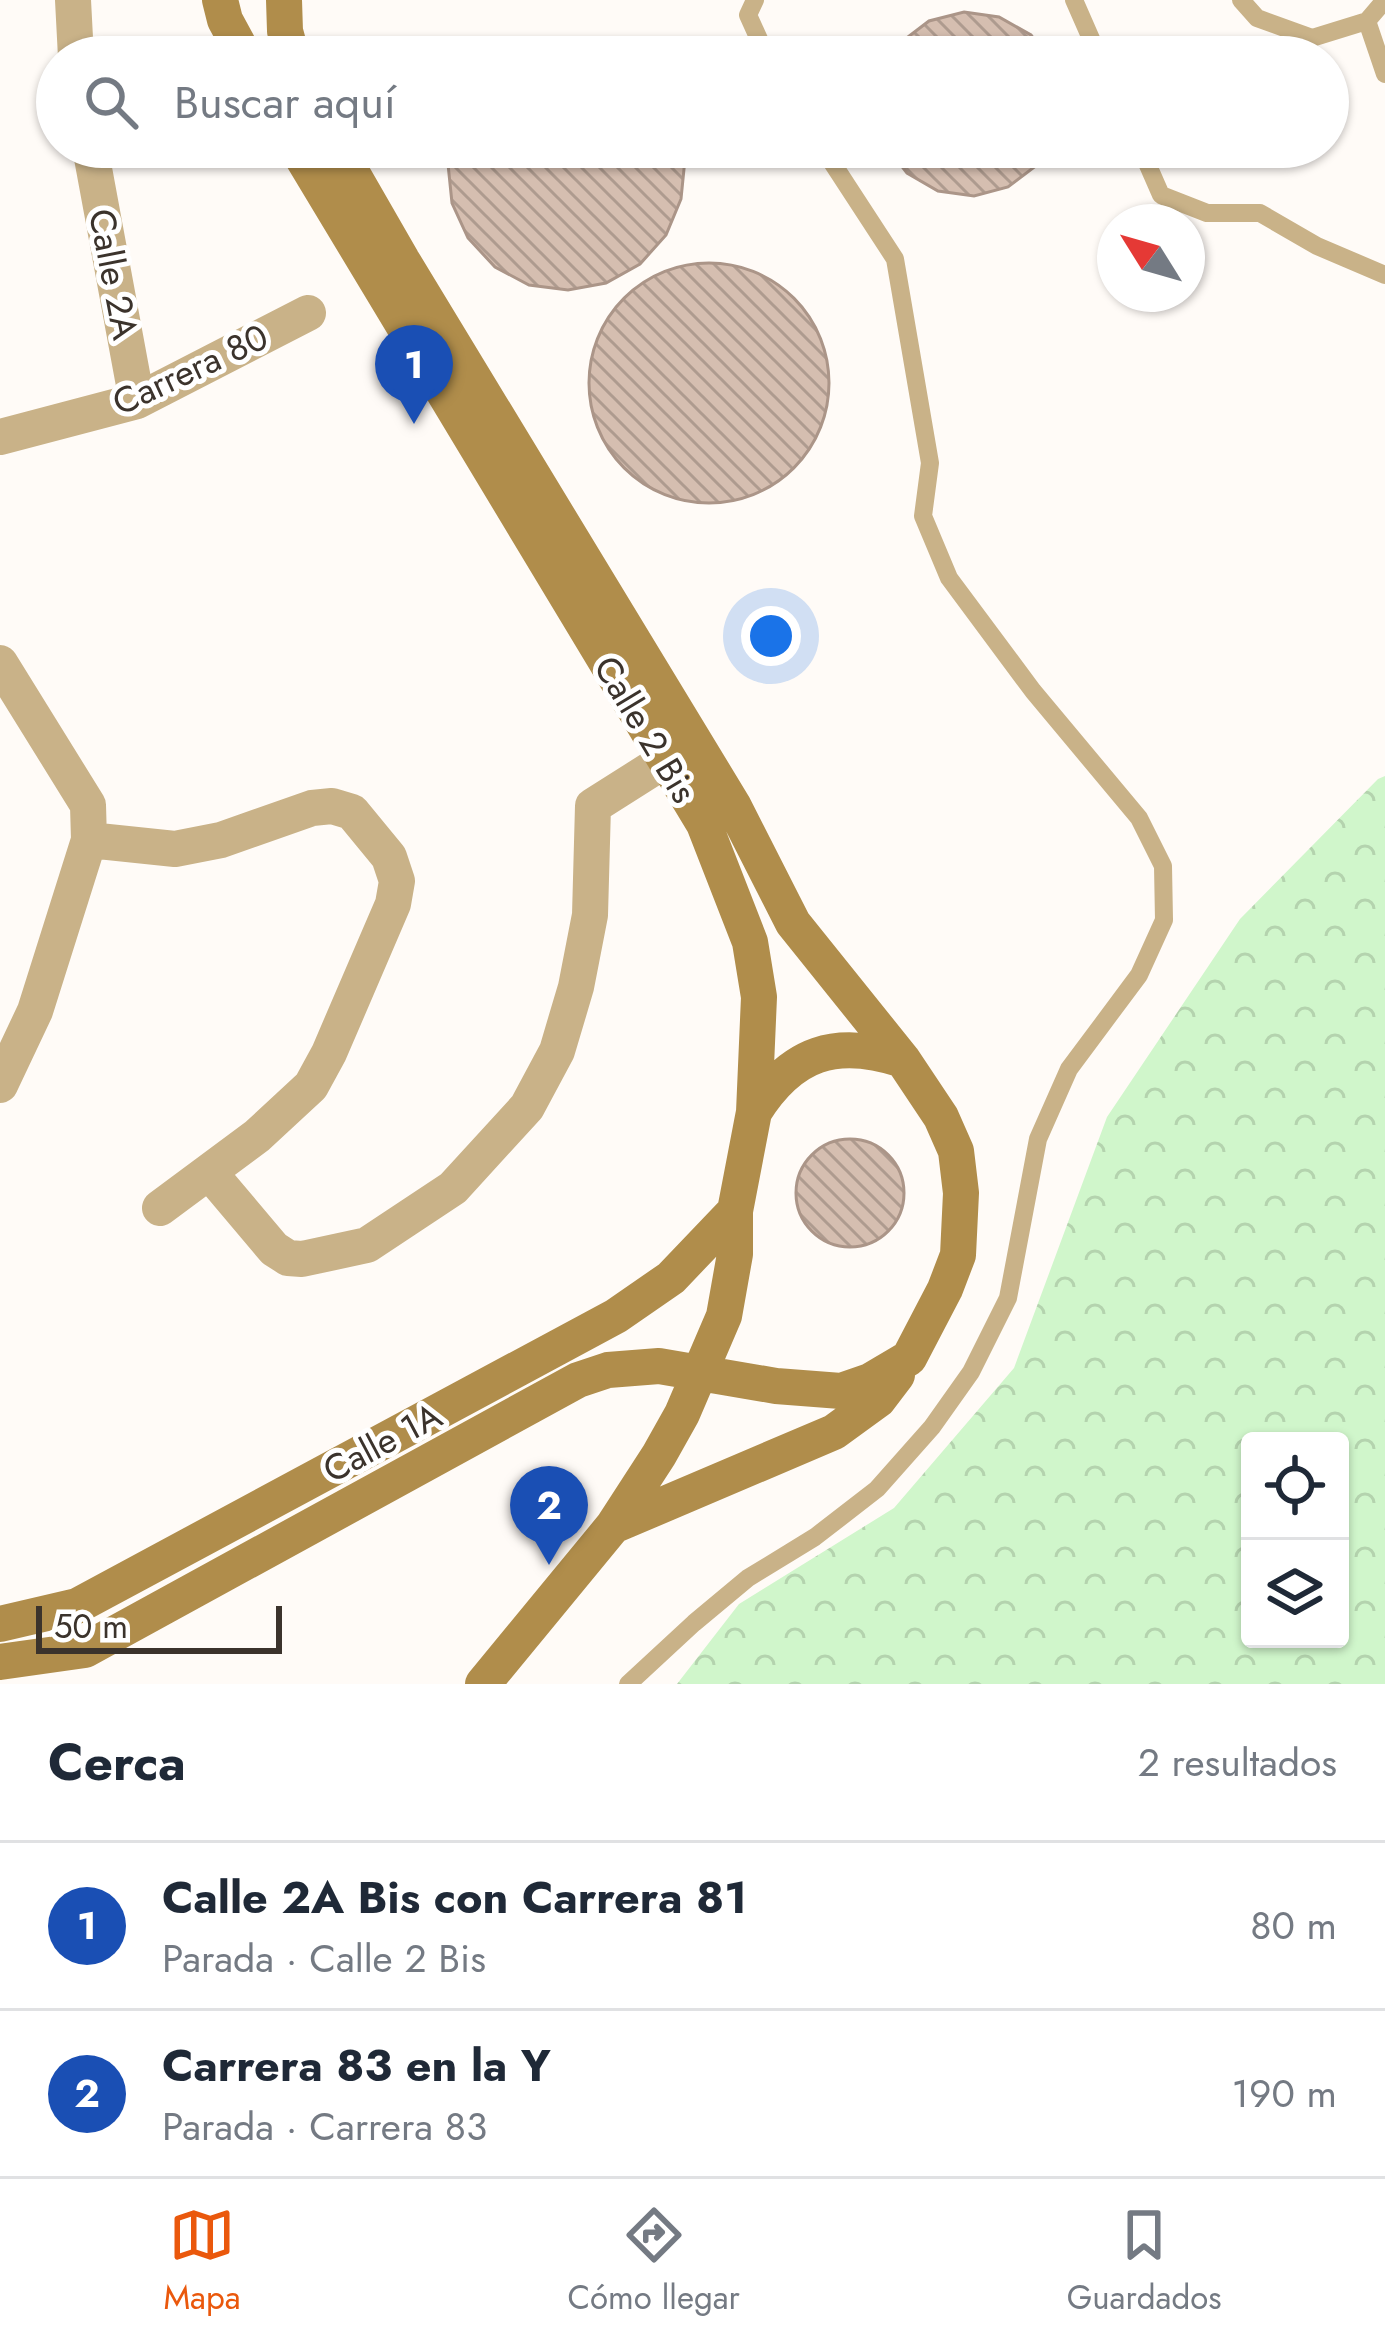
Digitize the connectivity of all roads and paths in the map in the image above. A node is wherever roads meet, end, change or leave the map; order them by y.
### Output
1 (73, 0) edge
2 (220, 0) edge
3 (284, 0) edge
4 (755, 0) edge
5 (1074, 0) edge
6 (1241, 0) edge
7 (1385, 0) edge
8 (1367, 21) junction
9 (75, 36) edge
10 (234, 36) edge
11 (286, 36) edge
12 (758, 36) edge
13 (1090, 36) edge
14 (1306, 36) edge
15 (1318, 36) edge
16 (1385, 74) edge
17 (94, 168) edge
18 (309, 168) edge
19 (349, 168) edge
20 (836, 168) edge
21 (1149, 168) edge
22 (1385, 274) edge
23 (308, 313) dead end
24 (137, 401) junction
25 (2, 429) edge
26 (0, 663) edge
27 (664, 760) junction
28 (89, 841) junction
29 (903, 1060) junction
30 (0, 1085) edge
31 (754, 1112) junction
32 (209, 1172) junction
33 (160, 1208) dead end
34 (735, 1211) junction
35 (909, 1358) junction
36 (699, 1373) junction
37 (613, 1526) junction
38 (0, 1624) edge
39 (0, 1662) edge
40 (483, 1684) edge
41 (628, 1684) edge

1 - 9 street
2 - 10 street
3 - 11 street
4 - 12 lane
5 - 13 lane
6 - 14 lane
7 - 8 lane
8 - 15 lane
8 - 16 lane
17 - 24 street, Calle 2A
18 - 27 street, Calle 2 Bis
19 - 29 street, Calle 2 Bis
20 - 41 lane
21 - 22 lane
23 - 24 street, Carrera 80
24 - 25 street, Carrera 80
26 - 28 street
27 - 31 street, Calle 2 Bis
27 - 32 street
28 - 30 street
28 - 32 street
29 - 31 street
29 - 35 street, Calle 2 Bis
31 - 34 street, Calle 2 Bis
32 - 33 street
34 - 36 street, Calle 2 Bis
34 - 38 street, Calle 1A
35 - 36 street, Calle 1A
35 - 37 street, Calle 2 Bis
36 - 37 street, Calle 2 Bis
36 - 39 street, Calle 1A
37 - 40 street, Calle 2 Bis

